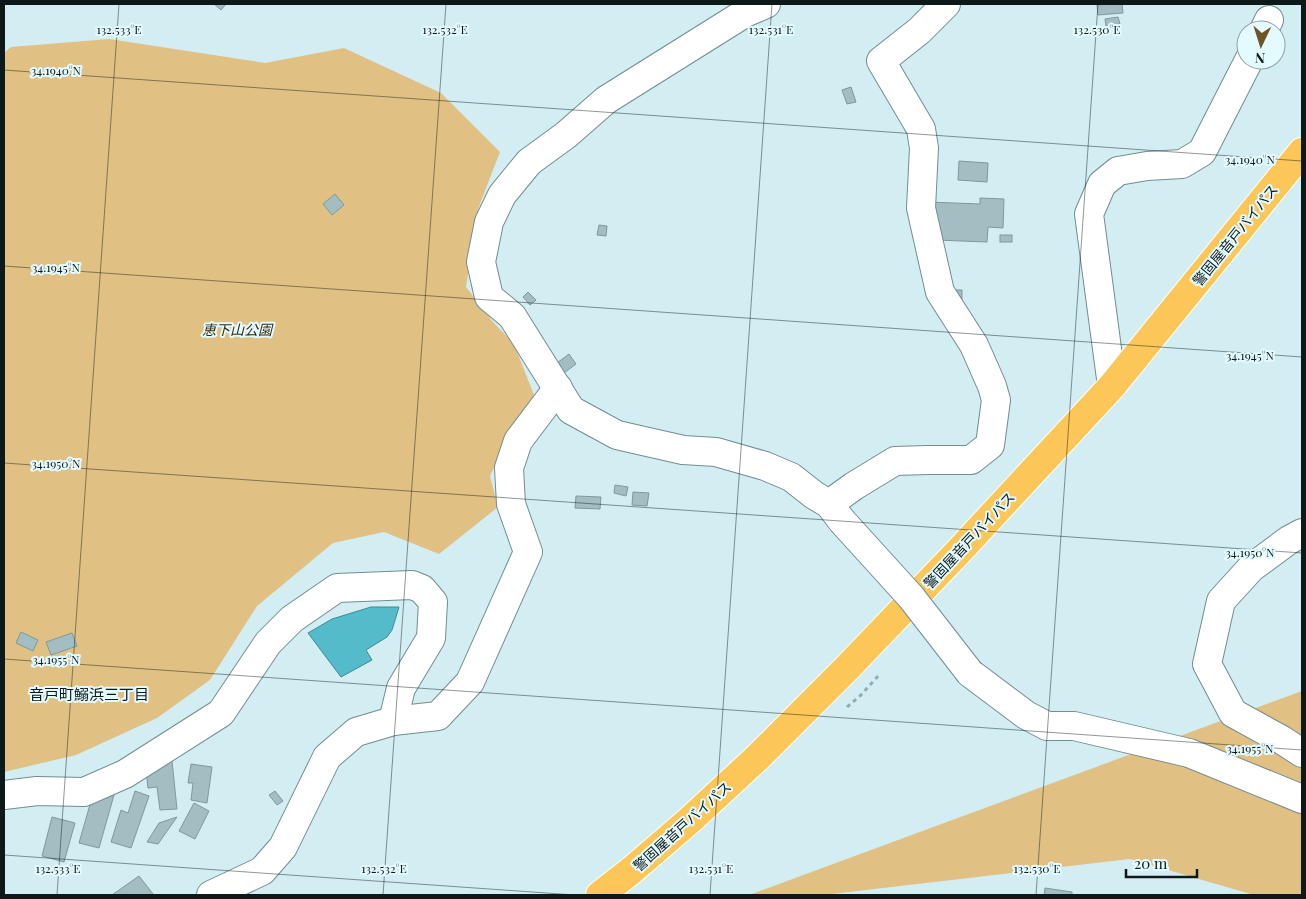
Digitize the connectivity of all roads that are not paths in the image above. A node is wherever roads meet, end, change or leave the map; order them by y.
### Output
1 (766, 4) edge
2 (946, 4) edge
3 (1243, 70) edge
4 (1302, 152) edge
5 (1112, 386) junction
6 (558, 388) junction
7 (836, 512) junction
8 (1302, 533) edge
9 (393, 722) junction
10 (1302, 752) edge
11 (4, 795) edge
12 (1302, 799) edge
13 (211, 895) edge
14 (600, 895) edge

1 - 6 street
2 - 7 street
3 - 5 street
4 - 5 highway, 警固屋音戸バイパス
5 - 14 highway, 警固屋音戸バイパス
6 - 7 street
6 - 9 street
7 - 12 street, bridge
8 - 10 street
9 - 11 street
9 - 13 street

